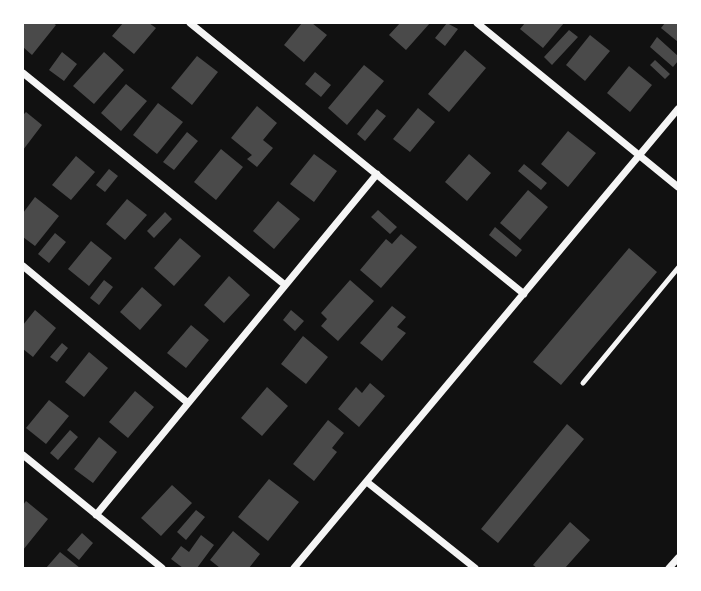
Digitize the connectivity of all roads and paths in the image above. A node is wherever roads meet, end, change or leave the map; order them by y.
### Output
1 (190, 23) edge
2 (477, 23) edge
3 (23, 73) edge
4 (678, 108) edge
5 (640, 154) junction
6 (377, 174) junction
7 (678, 187) edge
8 (23, 266) edge
9 (678, 268) edge
10 (285, 285) junction
11 (524, 294) junction
12 (583, 383) dead end
13 (188, 403) junction
14 (23, 455) edge
15 (367, 482) junction
16 (96, 514) junction
17 (678, 558) edge
18 (162, 568) edge
19 (295, 568) edge
20 (475, 568) edge
21 (669, 568) edge

1 - 6 street
2 - 5 street
3 - 10 street
4 - 5 street
5 - 7 street
5 - 11 street
6 - 10 street
6 - 11 street
8 - 13 street
9 - 12 lane
10 - 13 street
11 - 15 street
13 - 16 street
14 - 16 street
15 - 19 street
15 - 20 street
16 - 18 street
17 - 21 street

